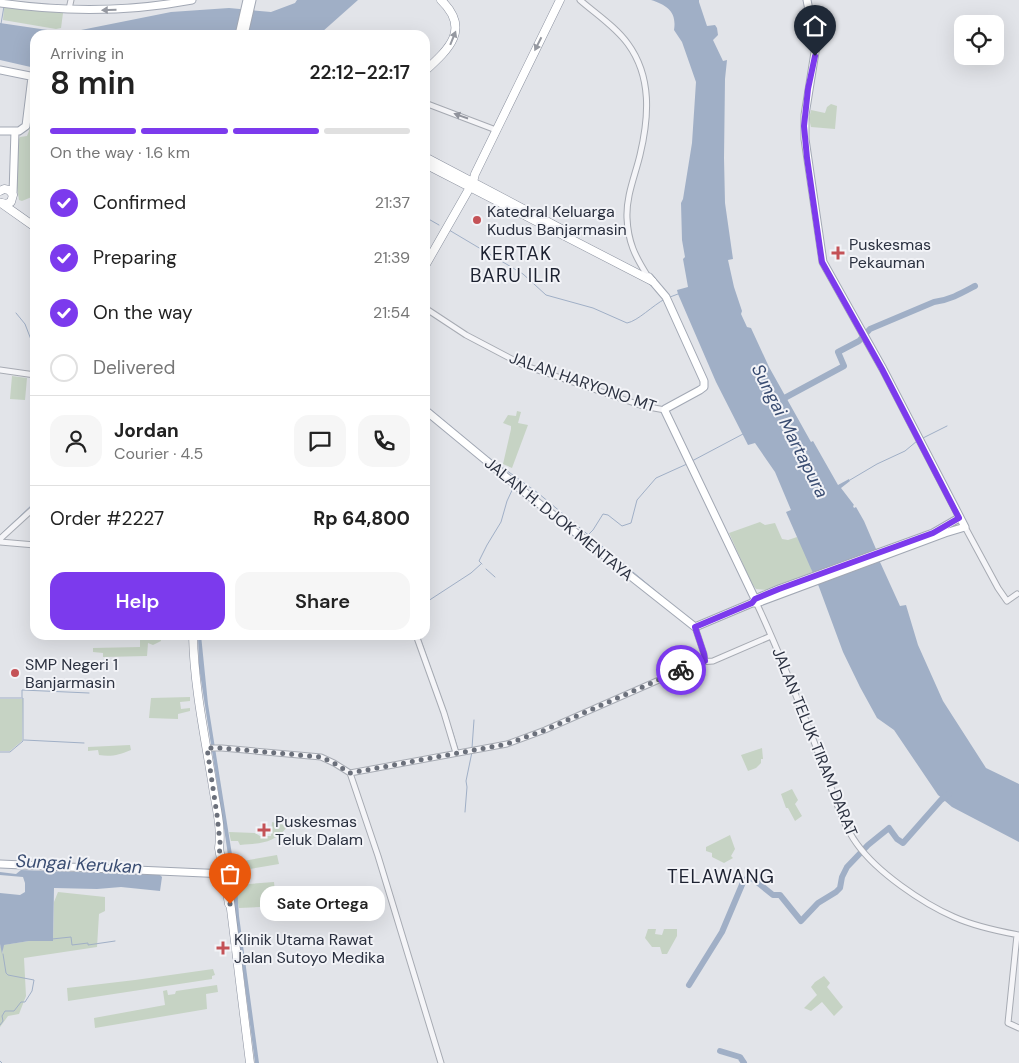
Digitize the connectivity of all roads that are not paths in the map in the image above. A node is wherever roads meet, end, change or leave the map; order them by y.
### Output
1 (71, 0) edge
2 (192, 0) edge
3 (247, 0) edge
4 (252, 0) edge
5 (441, 0) edge
6 (560, 0) edge
7 (580, 0) edge
8 (808, 0) edge
9 (2, 3) edge
10 (69, 9) junction
11 (240, 30) edge
12 (245, 30) edge
13 (430, 67) edge
14 (0, 70) edge
15 (30, 79) edge
16 (30, 100) edge
17 (430, 105) edge
18 (496, 130) junction
19 (15, 131) junction
20 (0, 132) edge
21 (430, 160) edge
22 (430, 166) edge
23 (13, 179) junction
24 (470, 182) junction
25 (1, 190) edge
26 (13, 195) junction
27 (1, 203) edge
28 (27, 222) junction
29 (30, 224) edge
30 (430, 257) edge
31 (650, 278) junction
32 (430, 311) edge
33 (0, 370) edge
34 (30, 374) edge
35 (665, 410) junction
36 (430, 414) edge
37 (30, 512) edge
38 (959, 518) junction
39 (965, 527) junction
40 (0, 540) edge
41 (30, 543) edge
42 (910, 544) junction
43 (1018, 593) edge
44 (755, 602) junction
45 (695, 627) junction
46 (771, 636) junction
47 (193, 640) edge
48 (418, 640) edge
49 (705, 661) junction
50 (208, 748) junction
51 (456, 754) junction
52 (350, 773) junction
53 (0, 864) edge
54 (225, 874) junction
55 (1018, 935) edge
56 (1019, 1028) edge
57 (250, 1063) edge
58 (441, 1063) edge

1 - 10 street
2 -> 10 main road
3 - 11 main road
4 - 12 main road
13 -> 5 highway
6 -> 18 highway
7 - 31 street
8 - 38 main road
9 - 10 main road
14 - 15 main road
16 - 19 main road
18 -> 17 street
18 - 24 highway
19 - 20 main road
19 - 23 main road
21 - 24 highway
22 - 24 highway
23 - 25 main road
23 - 26 main road
24 - 30 highway
24 - 31 highway
25 - 26 highway
26 - 27 highway
26 - 28 highway
27 - 28 highway
28 - 29 highway
31 - 35 main road
32 - 35 street, JALAN HARYONO MT
33 - 34 street
35 - 44 main road
36 - 45 main road, JALAN H. DJOK MENTAYA
37 - 40 street
38 - 39 main road
38 - 42 main road
39 - 42 main road
39 - 43 street
40 - 41 street
42 - 44 main road
44 - 45 main road
44 - 46 street, JALAN TELUK TIRAM DARAT
45 - 49 street
46 - 49 street
46 - 55 street, JALAN TELUK TIRAM DARAT
47 - 50 highway
48 - 51 street
49 - 51 street
50 - 52 street
50 - 54 highway
51 - 52 street
52 - 58 street
53 - 54 main road
54 - 57 highway
55 - 56 street

